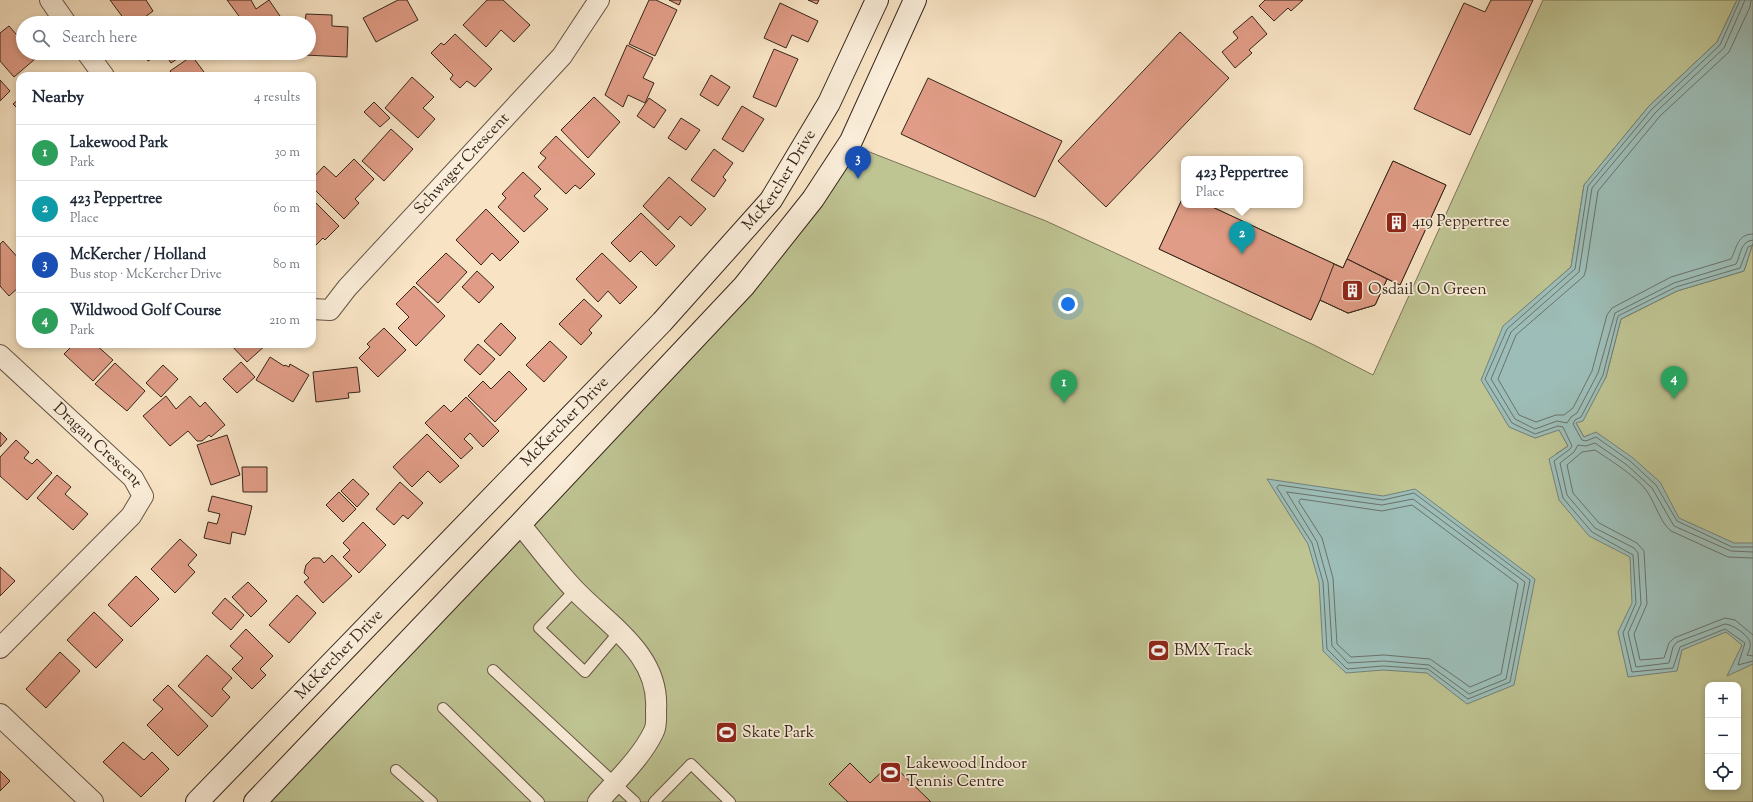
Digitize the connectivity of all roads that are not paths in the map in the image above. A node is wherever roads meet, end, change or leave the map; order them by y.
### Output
1 (50, 0) edge
2 (599, 0) edge
3 (877, 0) edge
4 (916, 0) edge
5 (61, 16) edge
6 (92, 60) edge
7 (101, 72) edge
8 (316, 309) edge
9 (0, 355) edge
10 (520, 524) junction
11 (575, 590) junction
12 (619, 632) junction
13 (0, 648) edge
14 (493, 670) dead end
15 (443, 708) dead end
16 (0, 715) edge
17 (396, 770) dead end
18 (614, 783) junction
19 (92, 802) edge
20 (197, 802) edge
21 (255, 802) edge
22 (432, 802) edge
23 (539, 802) edge
24 (598, 802) edge
25 (635, 802) edge
26 (654, 802) edge
27 (730, 802) edge

1 - 5 street
2 - 8 street, Schwager Crescent
3 - 20 main road, McKercher Drive
4 - 10 main road
6 - 7 street
9 - 13 street, Dragan Crescent
10 - 11 street
10 - 21 main road
11 - 12 street
11 - 12 lane
12 - 18 street
14 - 18 lane
15 - 23 lane
16 - 19 main road
17 - 22 lane
18 - 24 street
18 - 25 lane
26 - 27 lane

